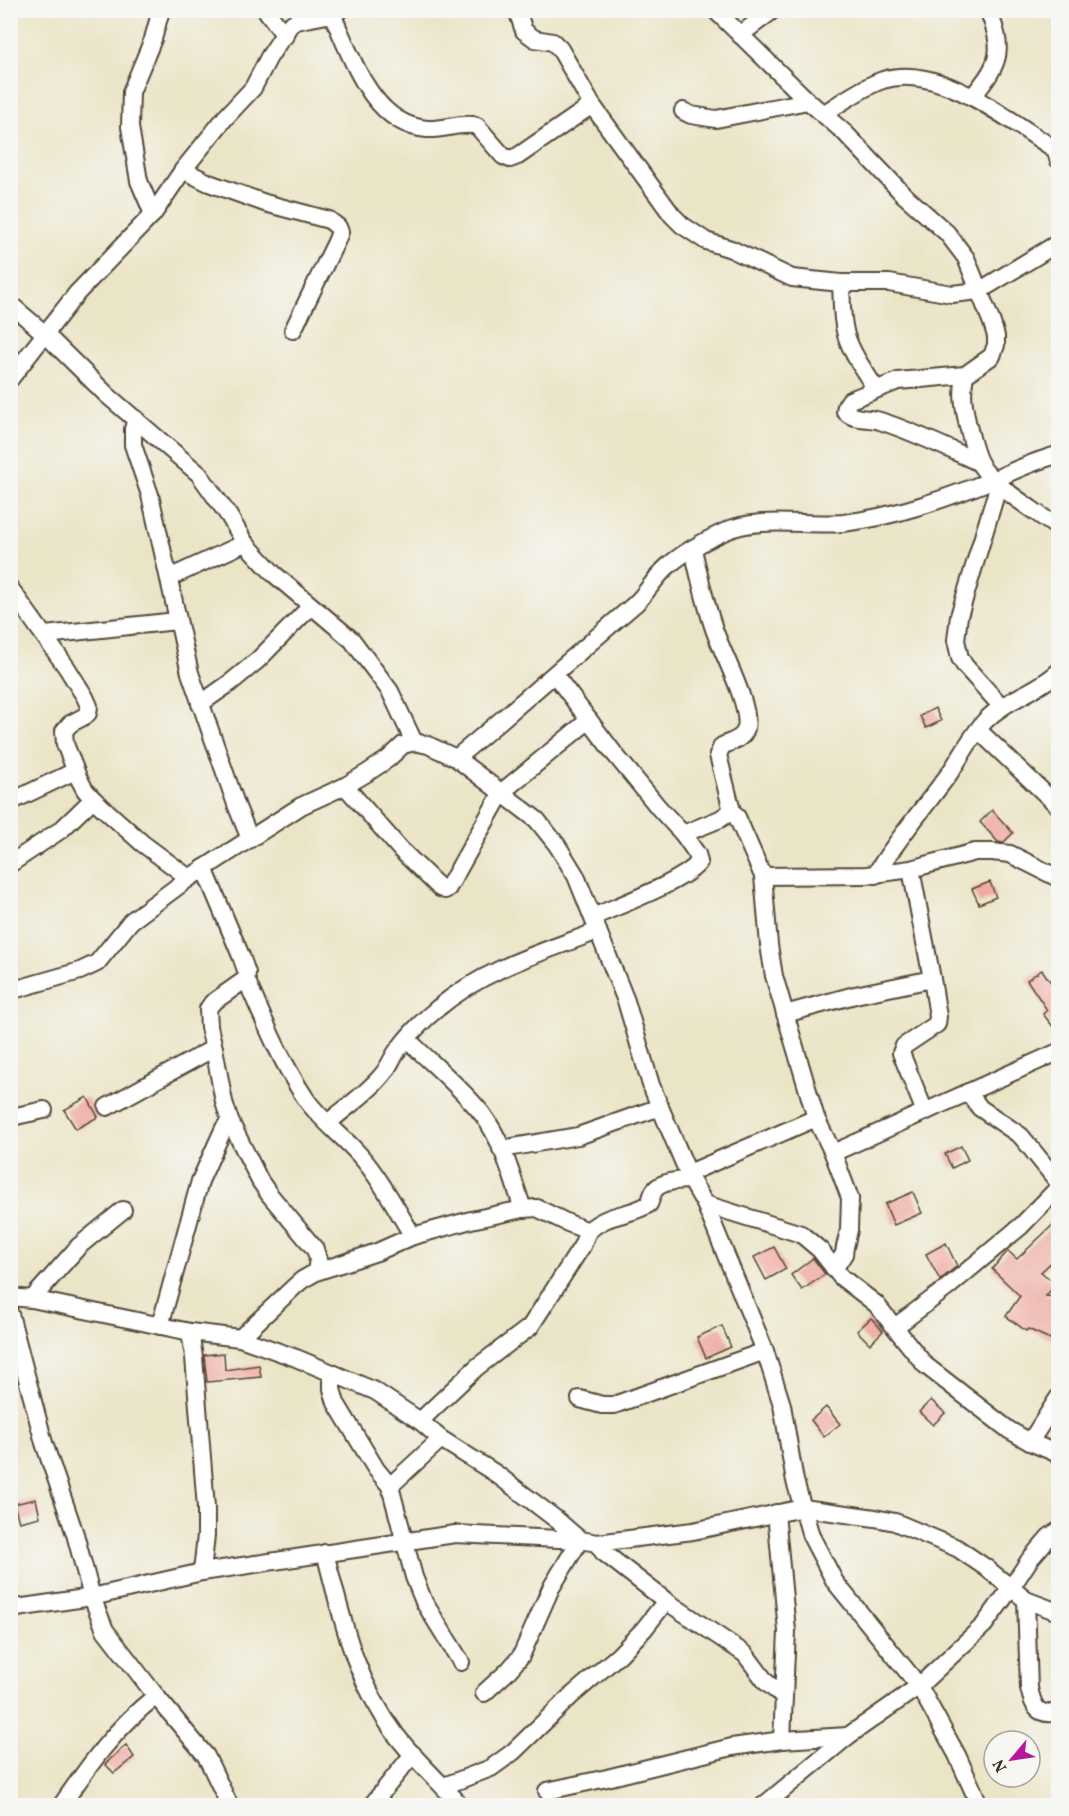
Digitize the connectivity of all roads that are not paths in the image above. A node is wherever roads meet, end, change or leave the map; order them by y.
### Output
1 (160, 10) edge
2 (266, 10) edge
3 (517, 10) edge
4 (715, 10) edge
5 (773, 10) edge
6 (988, 10) edge
7 (336, 12) edge
8 (740, 35) junction
9 (285, 36) junction
10 (973, 96) junction
11 (808, 101) junction
12 (592, 105) junction
13 (683, 111) dead end
14 (823, 114) junction
15 (1058, 152) edge
16 (183, 170) junction
17 (153, 213) junction
18 (1059, 243) edge
19 (841, 283) junction
20 (979, 291) junction
21 (10, 304) edge
22 (293, 330) dead end
23 (44, 333) junction
24 (965, 375) junction
25 (10, 379) edge
26 (876, 389) junction
27 (136, 419) junction
28 (1059, 454) edge
29 (980, 463) junction
30 (996, 482) junction
31 (1059, 528) edge
32 (245, 543) junction
33 (693, 549) junction
34 (169, 578) junction
35 (10, 588) edge
36 (311, 606) junction
37 (177, 621) junction
38 (45, 635) junction
39 (1059, 672) edge
40 (555, 675) junction
41 (200, 704) junction
42 (1002, 707) junction
43 (589, 720) junction
44 (978, 730) junction
45 (414, 742) junction
46 (456, 758) junction
47 (75, 771) junction
48 (345, 786) junction
49 (502, 792) junction
50 (93, 799) junction
51 (10, 802) edge
52 (1059, 806) edge
53 (732, 811) junction
54 (683, 834) junction
55 (250, 839) junction
56 (10, 864) edge
57 (204, 868) junction
58 (910, 869) junction
59 (875, 875) junction
60 (763, 876) junction
61 (189, 878) junction
62 (1059, 878) edge
63 (595, 924) junction
64 (246, 979) junction
65 (932, 979) junction
66 (10, 991) edge
67 (785, 1014) junction
68 (407, 1039) junction
69 (214, 1048) junction
70 (1059, 1052) edge
71 (968, 1092) junction
72 (107, 1107) dead end
73 (660, 1107) junction
74 (44, 1110) dead end
75 (925, 1112) junction
76 (816, 1118) junction
77 (10, 1119) edge
78 (230, 1120) junction
79 (328, 1123) junction
80 (501, 1149) junction
81 (833, 1153) junction
82 (690, 1177) junction
83 (1059, 1182) edge
84 (1059, 1188) edge
85 (705, 1204) junction
86 (523, 1209) junction
87 (123, 1210) dead end
88 (588, 1231) junction
89 (413, 1236) junction
90 (834, 1269) junction
91 (316, 1272) junction
92 (10, 1297) edge
93 (32, 1299) junction
94 (10, 1314) edge
95 (160, 1326) junction
96 (895, 1327) junction
97 (190, 1332) junction
98 (240, 1338) junction
99 (765, 1351) junction
100 (332, 1373) junction
101 (1059, 1398) edge
102 (580, 1399) dead end
103 (420, 1421) junction
104 (441, 1439) junction
105 (1030, 1442) junction
106 (1059, 1454) edge
107 (390, 1486) junction
108 (803, 1508) junction
109 (776, 1513) junction
110 (1059, 1530) edge
111 (580, 1540) junction
112 (404, 1542) junction
113 (597, 1543) junction
114 (325, 1553) junction
115 (202, 1572) junction
116 (1011, 1588) junction
117 (92, 1597) junction
118 (1026, 1600) junction
119 (666, 1601) junction
120 (10, 1609) edge
121 (1059, 1612) edge
122 (461, 1662) dead end
123 (919, 1686) junction
124 (484, 1693) dead end
125 (156, 1696) junction
126 (784, 1697) junction
127 (1059, 1712) edge
128 (848, 1736) junction
129 (782, 1740) junction
130 (413, 1754) junction
131 (444, 1786) junction
132 (547, 1791) dead end
133 (765, 1804) edge
134 (61, 1806) edge
135 (230, 1806) edge
136 (371, 1806) edge
137 (461, 1806) edge
138 (980, 1806) edge

1 - 17 street
2 - 9 street
3 - 12 street
4 - 8 street
5 - 8 street
6 - 10 street
7 - 9 street
7 - 12 street
8 - 11 street
9 - 16 street
10 - 14 street
10 - 15 street
11 - 13 street
11 - 14 street
12 - 19 street
14 - 20 street
16 - 17 street
16 - 22 street
17 - 23 street
18 - 20 street
19 - 20 street
19 - 26 street
20 - 24 street
21 - 23 street
23 - 25 street
23 - 27 street
24 - 26 street
24 - 29 street
26 - 29 street
27 - 32 street
27 - 34 street
28 - 30 street
29 - 30 street
30 - 31 street
30 - 33 street
30 - 42 street
32 - 34 street
32 - 36 street
33 - 40 street
33 - 53 street
34 - 37 street
35 - 38 street
36 - 41 street
36 - 45 street
37 - 38 street
37 - 41 street
38 - 47 street
39 - 42 street
40 - 43 street
40 - 46 street
41 - 55 street
42 - 44 street
43 - 49 street
43 - 54 street
44 - 52 street
44 - 59 street
45 - 46 street
45 - 48 street
46 - 49 street
47 - 50 street
47 - 51 street
48 - 49 street
48 - 55 street
49 - 63 street
50 - 56 street
50 - 61 street
53 - 54 street
53 - 60 street
54 - 63 street
55 - 57 street
57 - 61 street
57 - 64 street
58 - 59 street
58 - 62 street
58 - 65 street
59 - 60 street
60 - 67 street
61 - 66 street
63 - 68 street
63 - 73 street
64 - 69 street
64 - 79 street
65 - 67 street
65 - 75 street
67 - 76 street
68 - 79 street
68 - 80 street
69 - 72 street
69 - 78 street
70 - 71 street
71 - 75 street
71 - 83 street
73 - 80 street
73 - 82 street
74 - 77 street
75 - 81 street
76 - 81 street
76 - 82 street
78 - 91 street
78 - 95 street
79 - 89 street
80 - 86 street
81 - 90 street
82 - 85 street
82 - 88 street
84 - 96 street
85 - 90 street
85 - 99 street
86 - 88 street
86 - 89 street
87 - 93 street
88 - 103 street
89 - 91 street
90 - 96 street
91 - 98 street
92 - 93 street
93 - 95 street
94 - 117 street
95 - 97 street
96 - 105 street
97 - 98 street
97 - 115 street
98 - 100 street
99 - 102 street
99 - 108 street
100 - 103 street
100 - 107 street
101 - 105 street
103 - 104 street
104 - 107 street
104 - 111 street
105 - 106 street
107 - 112 street
108 - 109 street
108 - 116 street
108 - 123 street
109 - 113 street
109 - 126 street
110 - 116 street
111 - 112 street
111 - 113 street
111 - 124 street
112 - 114 street
112 - 122 street
113 - 119 street
114 - 115 street
114 - 130 street
115 - 117 street
116 - 118 street
116 - 123 street
117 - 120 street
117 - 125 street
118 - 121 street
118 - 127 street
119 - 126 street
119 - 131 street
123 - 128 street
123 - 138 street
125 - 134 street
125 - 135 street
126 - 129 street
128 - 129 street
128 - 133 street
129 - 132 street
130 - 131 street
130 - 136 street
131 - 137 street

